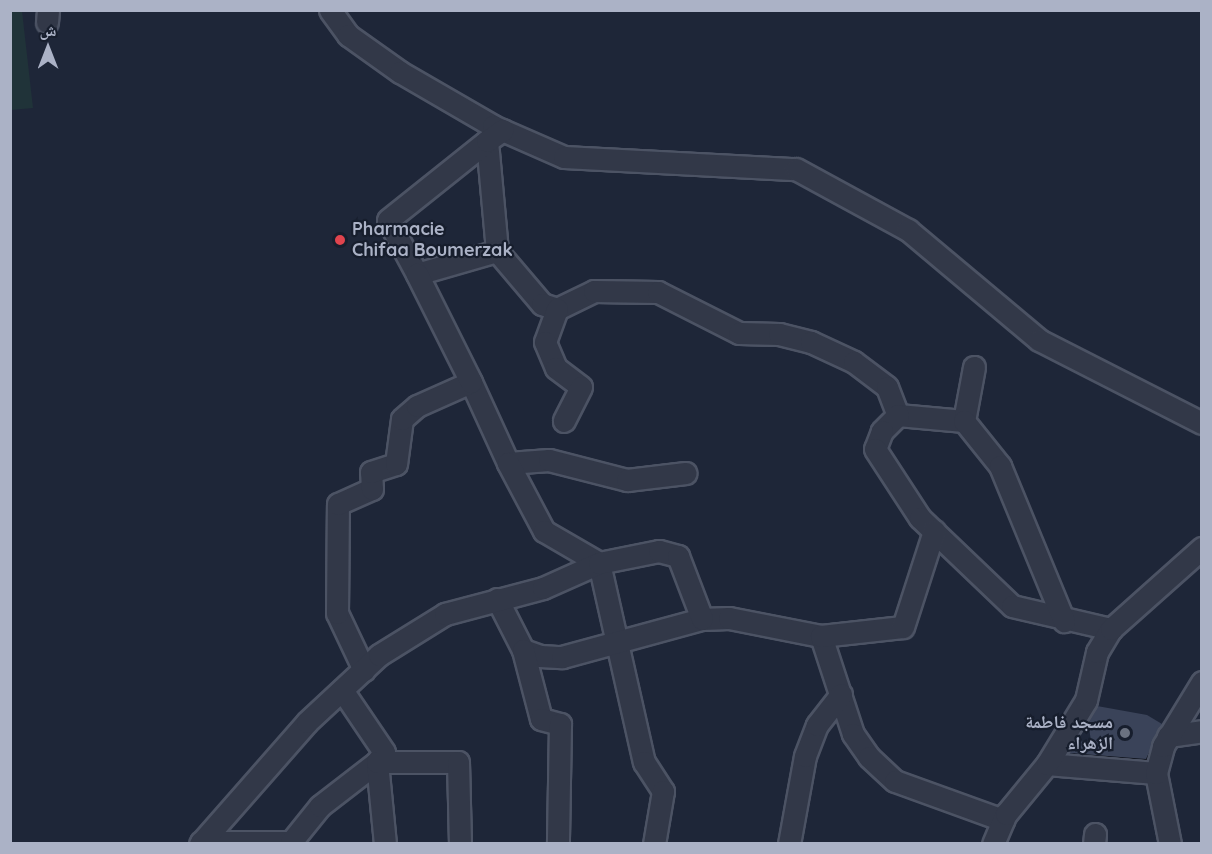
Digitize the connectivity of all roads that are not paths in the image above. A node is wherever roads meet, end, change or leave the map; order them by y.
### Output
1 (330, 10) edge
2 (495, 136) junction
3 (497, 250) junction
4 (417, 274) junction
5 (557, 309) junction
6 (974, 366) dead end
7 (471, 382) junction
8 (898, 415) junction
9 (564, 421) dead end
10 (964, 421) junction
11 (1202, 423) edge
12 (508, 464) junction
13 (686, 473) dead end
14 (934, 531) junction
15 (1202, 548) edge
16 (599, 563) junction
17 (497, 599) junction
18 (702, 619) junction
19 (1064, 621) junction
20 (1111, 629) junction
21 (821, 636) junction
22 (616, 639) junction
23 (523, 650) junction
24 (364, 670) junction
25 (1202, 682) edge
26 (342, 690) junction
27 (840, 694) junction
28 (1202, 731) edge
29 (1168, 736) junction
30 (377, 762) junction
31 (1047, 764) junction
32 (1156, 773) junction
33 (312, 817) junction
34 (1003, 820) junction
35 (200, 843) edge
36 (313, 843) edge
37 (385, 843) edge
38 (460, 843) edge
39 (558, 843) edge
40 (654, 843) edge
41 (789, 843) edge
42 (993, 843) edge
43 (1170, 843) edge

1 - 2 street
2 - 3 street
2 - 4 street
2 - 11 street
3 - 4 street
3 - 5 street
4 - 7 street
5 - 8 street
5 - 9 street
6 - 10 street
7 - 12 street
7 - 24 street
8 - 10 street
8 - 14 street
10 - 19 street
12 - 13 street
12 - 16 street
14 - 19 street
14 - 21 street
15 - 20 street
16 - 17 street
16 - 18 street
16 - 22 street
17 - 23 street
17 - 24 street
18 - 21 street
18 - 22 street
19 - 20 street
20 - 31 street
21 - 27 street
22 - 23 street
22 - 40 street
23 - 39 street
24 - 26 street
25 - 29 street
26 - 30 street
26 - 35 street
27 - 34 street
27 - 41 street
28 - 29 street
29 - 32 street
30 - 33 street
30 - 37 street
30 - 38 street
31 - 32 street
31 - 34 street
32 - 43 street
33 - 35 street
33 - 36 street
34 - 42 street

